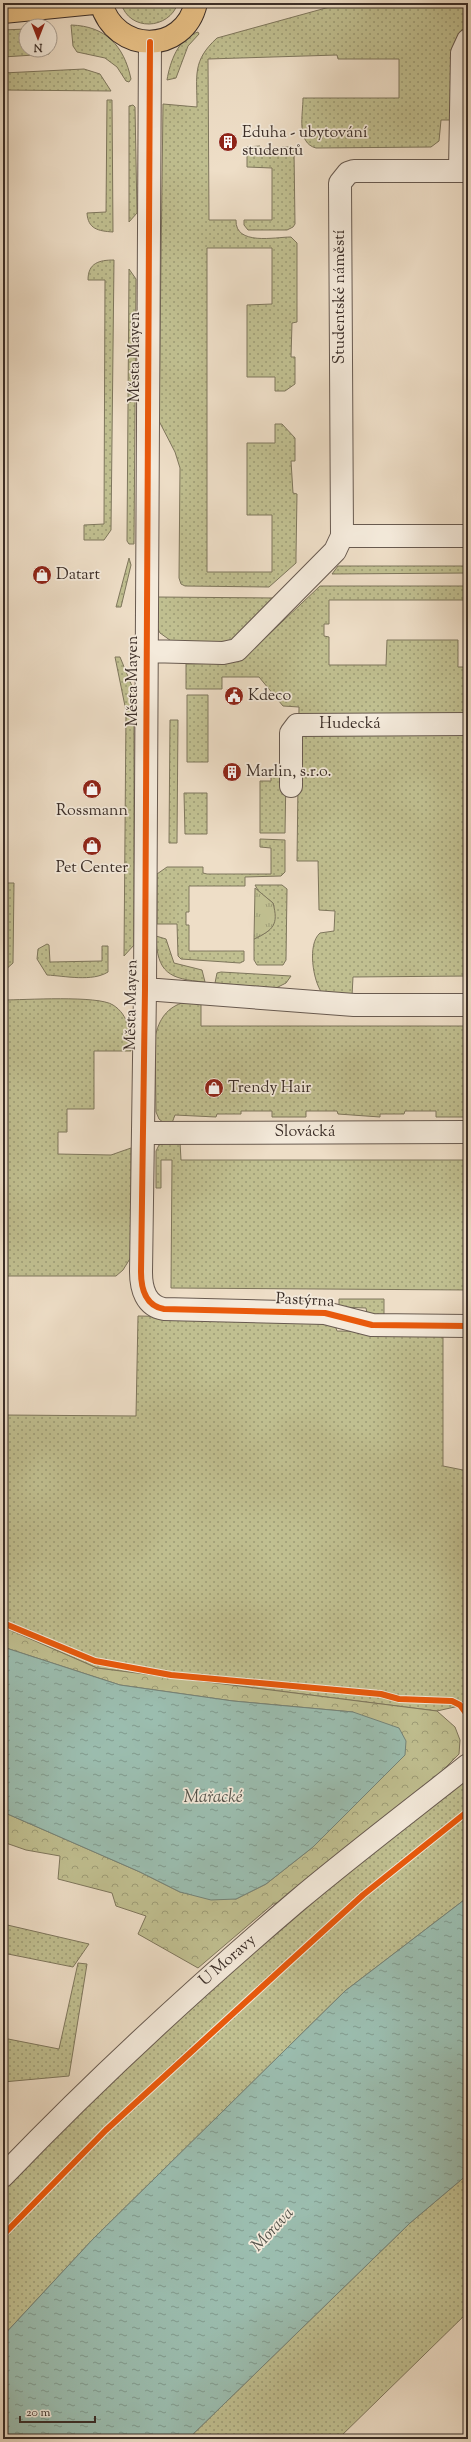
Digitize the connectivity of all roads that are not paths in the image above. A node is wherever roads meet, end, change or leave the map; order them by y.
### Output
1 (94, 3) edge
2 (101, 3) edge
3 (196, 3) edge
4 (3, 12) edge
5 (468, 40) edge
6 (150, 42) junction
7 (464, 171) edge
8 (342, 536) junction
9 (468, 536) edge
10 (146, 651) junction
11 (468, 724) edge
12 (291, 786) dead end
13 (146, 989) junction
14 (468, 1005) edge
15 (468, 1132) edge
16 (143, 1133) junction
17 (164, 1309) joint
18 (468, 1326) edge
19 (468, 1765) edge
20 (3, 2176) edge

1 - 4 main road
2 - 6 main road
3 - 6 main road
5 - 7 street, Studentské náměstí
6 - 10 street, Města Mayen
7 - 8 street, Studentské náměstí
8 - 9 street
8 - 10 street, Studentské náměstí
10 - 13 street, Města Mayen
11 - 12 street, Hudecká
13 - 14 street
13 - 16 street, Města Mayen
15 - 16 street, Slovácká
16 - 17 street, Města Mayen
17 - 18 street, Pastýrna
19 - 20 street, U Moravy

